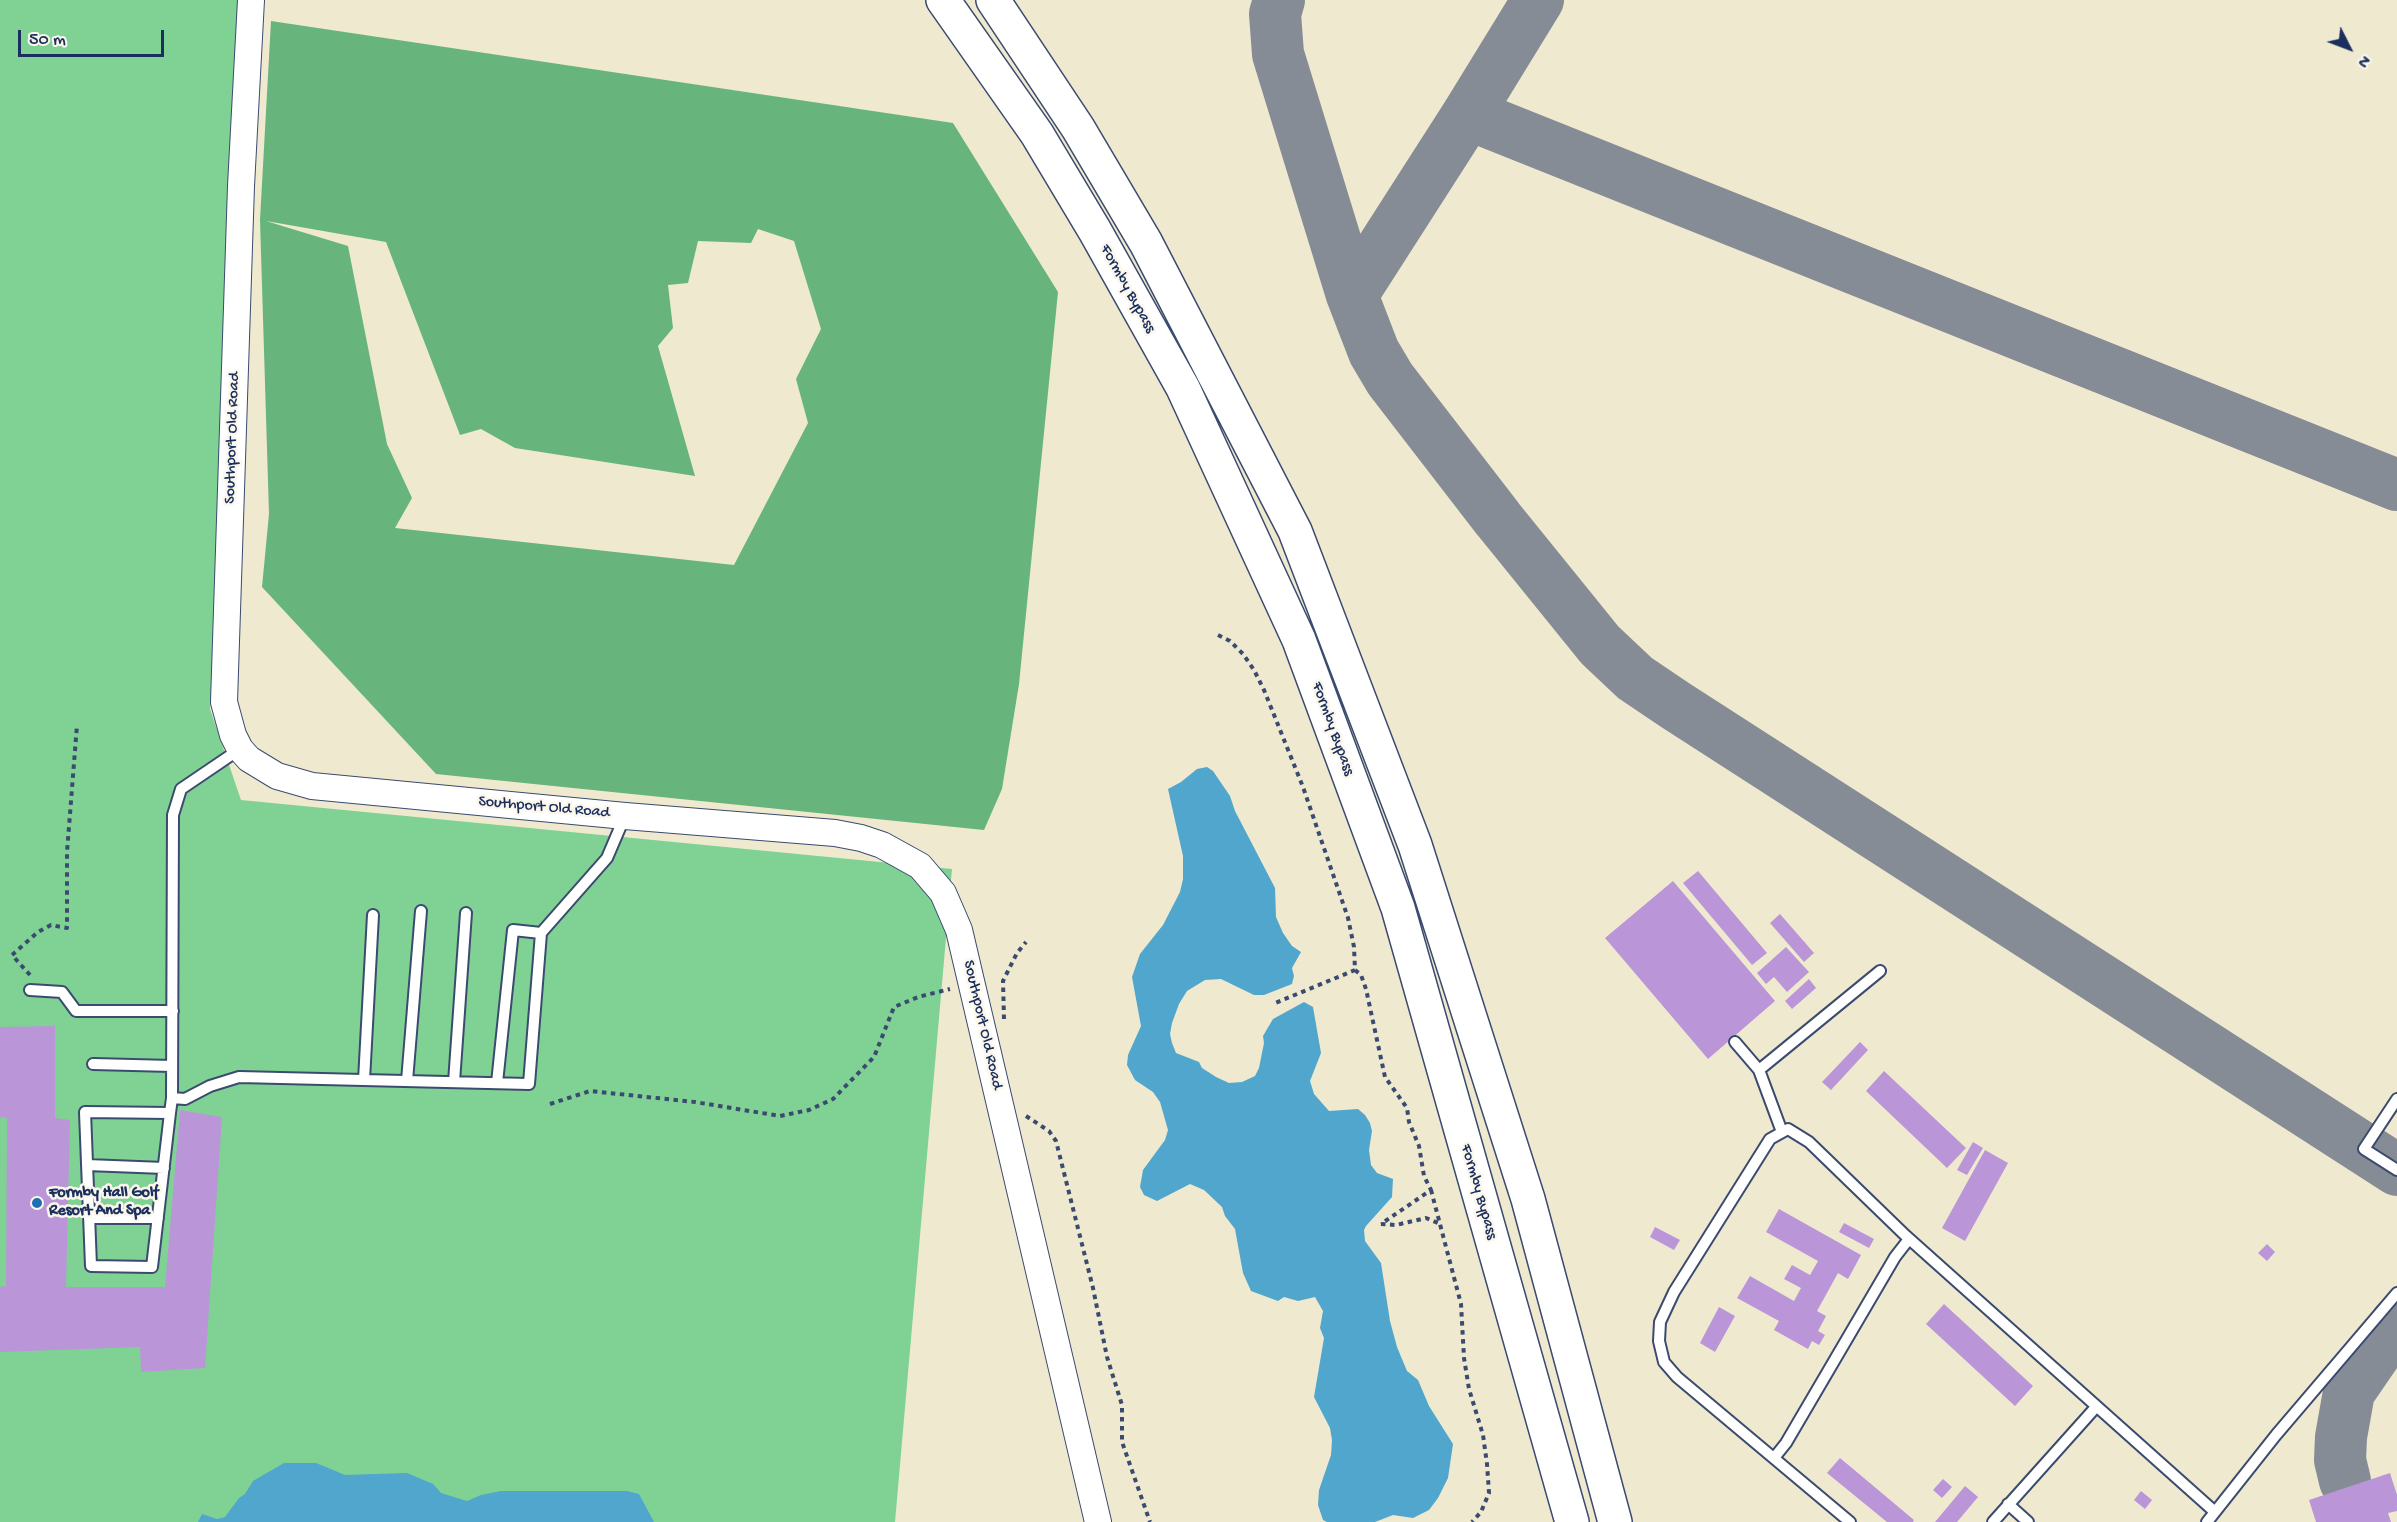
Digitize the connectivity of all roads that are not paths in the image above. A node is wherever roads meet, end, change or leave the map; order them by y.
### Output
1 (251, 0) edge
2 (943, 0) edge
3 (993, 0) edge
4 (240, 749) junction
5 (625, 816) junction
6 (421, 911) dead end
7 (466, 913) dead end
8 (373, 915) dead end
9 (541, 933) junction
10 (1880, 971) dead end
11 (30, 990) dead end
12 (172, 1011) junction
13 (1736, 1042) dead end
14 (93, 1064) dead end
15 (172, 1066) junction
16 (1759, 1070) junction
17 (364, 1080) junction
18 (407, 1081) junction
19 (454, 1082) junction
20 (497, 1083) junction
21 (172, 1098) junction
22 (2397, 1099) edge
23 (170, 1113) junction
24 (1782, 1132) junction
25 (87, 1165) junction
26 (164, 1168) junction
27 (2397, 1170) edge
28 (89, 1218) junction
29 (158, 1218) junction
30 (1909, 1239) junction
31 (2397, 1293) edge
32 (2096, 1407) junction
33 (1774, 1458) junction
34 (2008, 1504) junction
35 (2215, 1512) junction
36 (1098, 1522) edge
37 (1572, 1522) edge
38 (1615, 1522) edge
39 (1850, 1522) edge
40 (1993, 1522) edge
41 (2028, 1522) edge
42 (2207, 1522) edge

1 - 4 street, Southport Old Road
2 - 37 highway, Formby Bypass
3 - 38 highway
4 - 5 street, Southport Old Road
4 - 12 lane
5 - 9 lane
5 - 36 street, Southport Old Road
6 - 18 lane
7 - 19 lane
8 - 17 lane
9 - 20 lane
9 - 20 lane
10 - 16 lane
11 - 12 lane
12 - 15 lane
13 - 16 lane
14 - 15 lane
15 - 21 lane
16 - 24 lane
17 - 18 lane
17 - 21 lane
18 - 19 lane
19 - 20 lane
21 - 23 lane
22 - 27 lane
23 - 25 lane
23 - 26 lane
24 - 30 lane
24 - 33 lane
25 - 26 lane
25 - 28 lane
26 - 29 lane
28 - 29 lane
28 - 29 lane
30 - 32 lane
30 - 33 lane
31 - 35 lane
32 - 34 lane
32 - 35 lane
33 - 39 lane
34 - 40 lane
34 - 41 lane
35 - 42 lane

